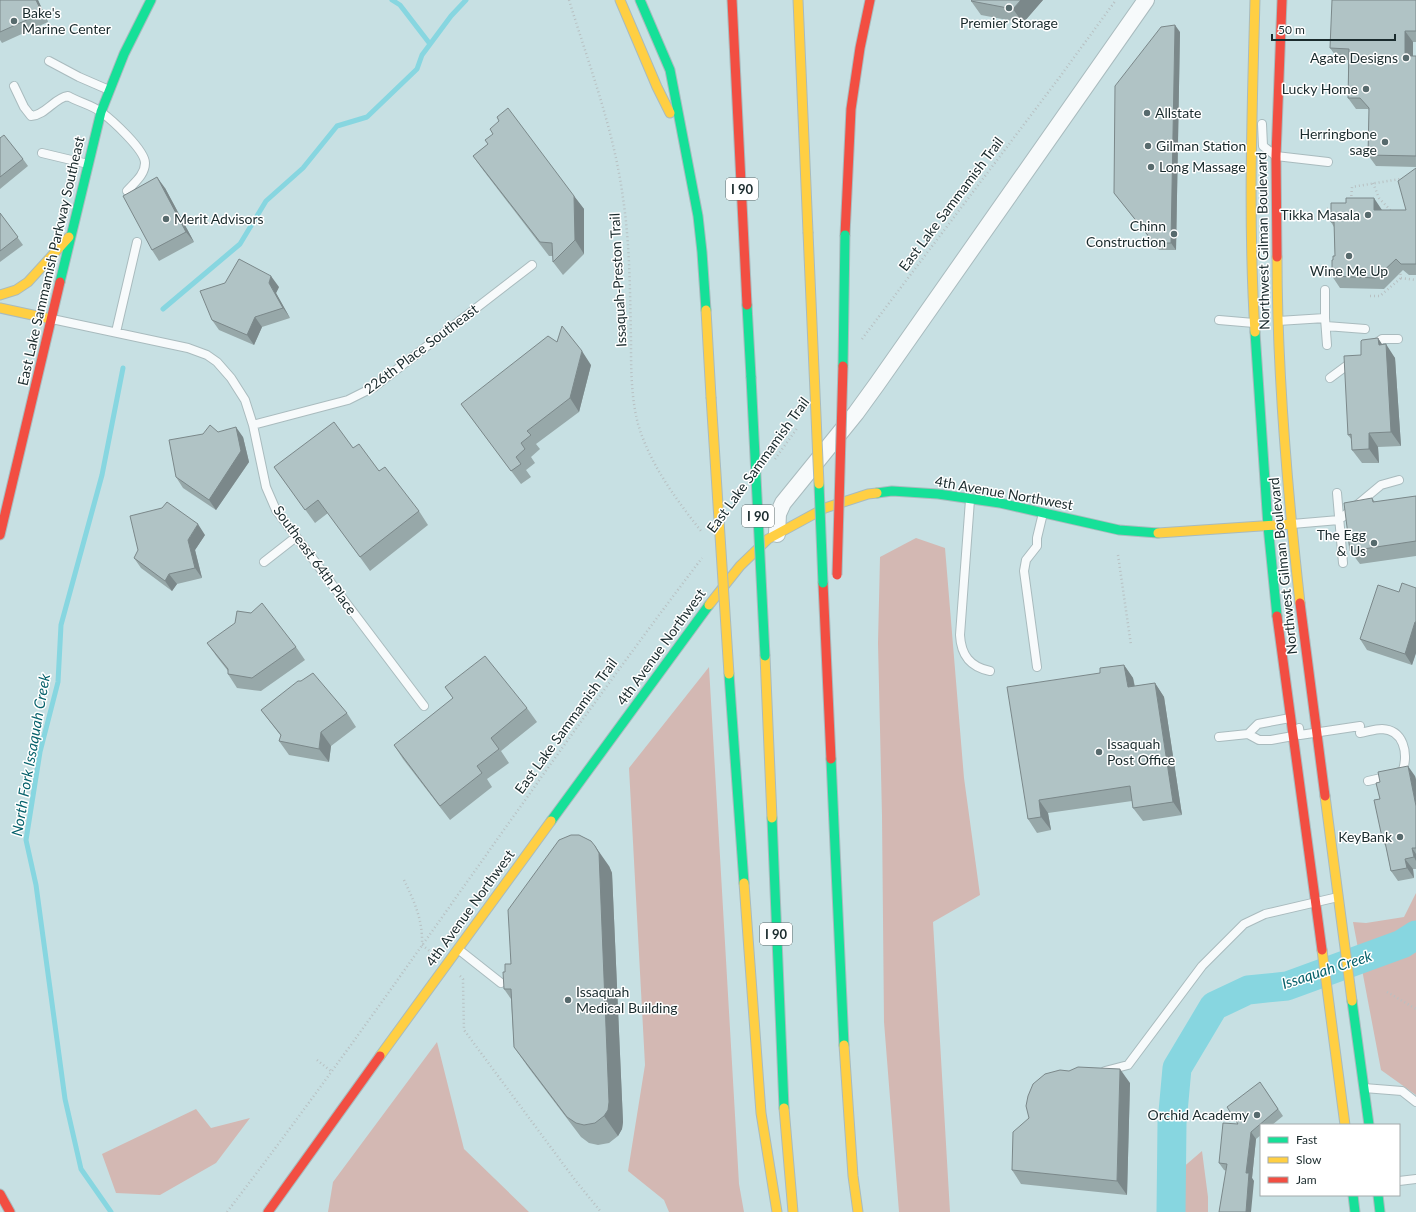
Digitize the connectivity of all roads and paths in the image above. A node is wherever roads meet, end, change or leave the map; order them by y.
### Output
1 (151, 0) edge
2 (569, 0) edge
3 (620, 0) edge
4 (640, 0) edge
5 (732, 0) edge
6 (798, 0) edge
7 (870, 0) edge
8 (1116, 0) edge
9 (1146, 0) edge
10 (1255, 0) edge
11 (1282, 0) edge
12 (49, 61) dead end
13 (14, 86) dead end
14 (110, 90) junction
15 (1252, 101) junction
16 (101, 112) junction
17 (683, 137) junction
18 (42, 153) dead end
19 (1276, 156) junction
20 (1328, 162) dead end
21 (88, 164) junction
22 (1409, 177) edge
23 (1373, 184) junction
24 (127, 191) dead end
25 (1351, 201) edge
26 (1335, 208) edge
27 (1327, 209) dead end
28 (1395, 215) edge
29 (71, 234) junction
30 (137, 242) dead end
31 (532, 265) dead end
32 (1400, 270) edge
33 (1401, 278) junction
34 (1416, 280) edge
35 (1325, 290) dead end
36 (0, 295) edge
37 (1370, 296) dead end
38 (0, 308) edge
39 (51, 319) junction
40 (1219, 320) dead end
41 (1265, 322) junction
42 (1325, 322) junction
43 (1365, 329) dead end
44 (116, 332) junction
45 (1398, 339) dead end
46 (859, 344) dead end
47 (1327, 345) dead end
48 (1330, 378) dead end
49 (253, 425) junction
50 (798, 426) dead end
51 (771, 464) dead end
52 (1399, 480) dead end
53 (1337, 493) dead end
54 (970, 499) junction
55 (1043, 513) junction
56 (1339, 520) junction
57 (1291, 524) junction
58 (1268, 526) junction
59 (702, 533) dead end
60 (777, 534) junction
61 (0, 535) edge
62 (296, 537) junction
63 (1118, 555) dead end
64 (702, 558) dead end
65 (264, 562) dead end
66 (1344, 563) dead end
67 (837, 579) dead end
68 (834, 631) dead end
69 (1131, 645) dead end
70 (1037, 667) dead end
71 (990, 671) dead end
72 (1286, 687) junction
73 (424, 706) dead end
74 (829, 710) junction
75 (1290, 718) junction
76 (1317, 732) junction
77 (1248, 734) junction
78 (1293, 736) junction
79 (1219, 737) dead end
80 (1368, 780) dead end
81 (404, 880) dead end
82 (1339, 897) junction
83 (1314, 902) junction
84 (422, 945) junction
85 (457, 949) junction
86 (436, 956) dead end
87 (463, 979) dead end
88 (502, 983) edge
89 (1387, 992) dead end
90 (1416, 1009) edge
91 (317, 1060) dead end
92 (1105, 1071) edge
93 (332, 1072) junction
94 (1364, 1088) junction
95 (1416, 1102) edge
96 (1344, 1124) edge
97 (1369, 1124) edge
98 (1416, 1179) edge
99 (1400, 1181) edge
100 (0, 1194) edge
101 (1353, 1196) edge
102 (1378, 1196) edge
103 (10, 1212) edge
104 (227, 1212) edge
105 (268, 1212) edge
106 (601, 1212) edge
107 (777, 1212) edge
108 (793, 1212) edge
109 (858, 1212) edge
110 (1355, 1212) edge
111 (1380, 1212) edge

1 - 14 main road, East Lake Sammamish Parkway Southeast
2 - 59 path, Issaquah-Preston Trail
3 - 17 main road
4 - 17 main road
5 - 108 main road, I 90, bridge
6 - 74 main road, bridge
7 - 67 main road, bridge
8 - 46 path, East Lake Sammamish Trail
9 - 60 street
10 - 15 main road, Northwest Gilman Boulevard
11 - 19 main road, Northwest Gilman Boulevard
12 - 14 lane
13 - 16 lane
14 - 16 main road, East Lake Sammamish Parkway Southeast
15 - 19 lane
15 - 41 main road, Northwest Gilman Boulevard
16 - 21 main road, East Lake Sammamish Parkway Southeast
16 - 24 lane
17 - 107 main road, bridge
18 - 21 lane
19 - 20 lane
19 - 41 main road, Northwest Gilman Boulevard
21 - 29 main road, East Lake Sammamish Parkway Southeast
22 - 23 path
23 - 25 path
23 - 28 path
26 - 27 path
29 - 36 main road
29 - 39 main road, East Lake Sammamish Parkway Southeast
30 - 44 lane
31 - 49 lane, 226th Place Southeast
32 - 33 path
33 - 34 path
33 - 37 path
35 - 42 lane
38 - 39 main road
39 - 44 lane, Southeast 64th Place
39 - 61 main road, East Lake Sammamish Parkway Southeast
40 - 41 lane
41 - 42 lane
41 - 57 main road, Northwest Gilman Boulevard
41 - 58 main road, Northwest Gilman Boulevard
42 - 43 lane
42 - 47 lane
44 - 49 lane, Southeast 64th Place
45 - 48 lane
49 - 62 lane, Southeast 64th Place
50 - 51 path, East Lake Sammamish Trail
52 - 56 lane
53 - 56 lane
54 - 55 main road, 4th Avenue Northwest
54 - 60 main road, 4th Avenue Northwest
54 - 71 lane
55 - 58 main road, 4th Avenue Northwest
55 - 70 lane
56 - 57 lane
56 - 66 lane
57 - 58 main road, 4th Avenue Northwest
57 - 76 main road, Northwest Gilman Boulevard
58 - 72 main road, Northwest Gilman Boulevard
60 - 85 main road, 4th Avenue Northwest
62 - 65 lane
62 - 73 lane, Southeast 64th Place
63 - 69 path
64 - 84 path, East Lake Sammamish Trail
68 - 74 main road
72 - 75 main road, Northwest Gilman Boulevard
72 - 76 lane
74 - 109 main road
75 - 77 lane
75 - 78 main road, Northwest Gilman Boulevard
76 - 80 lane
76 - 82 main road, Northwest Gilman Boulevard
77 - 78 lane
77 - 79 lane
78 - 83 main road, Northwest Gilman Boulevard
81 - 84 path
82 - 83 lane
82 - 94 main road, Northwest Gilman Boulevard
83 - 92 lane
83 - 96 main road, Northwest Gilman Boulevard
84 - 86 path
84 - 93 path, East Lake Sammamish Trail
85 - 88 lane
85 - 105 main road, 4th Avenue Northwest
87 - 106 path
89 - 90 path
91 - 93 path
93 - 104 path, East Lake Sammamish Trail
94 - 95 lane
94 - 97 main road, Northwest Gilman Boulevard
98 - 99 lane
100 - 103 main road
101 - 110 main road
102 - 111 main road

